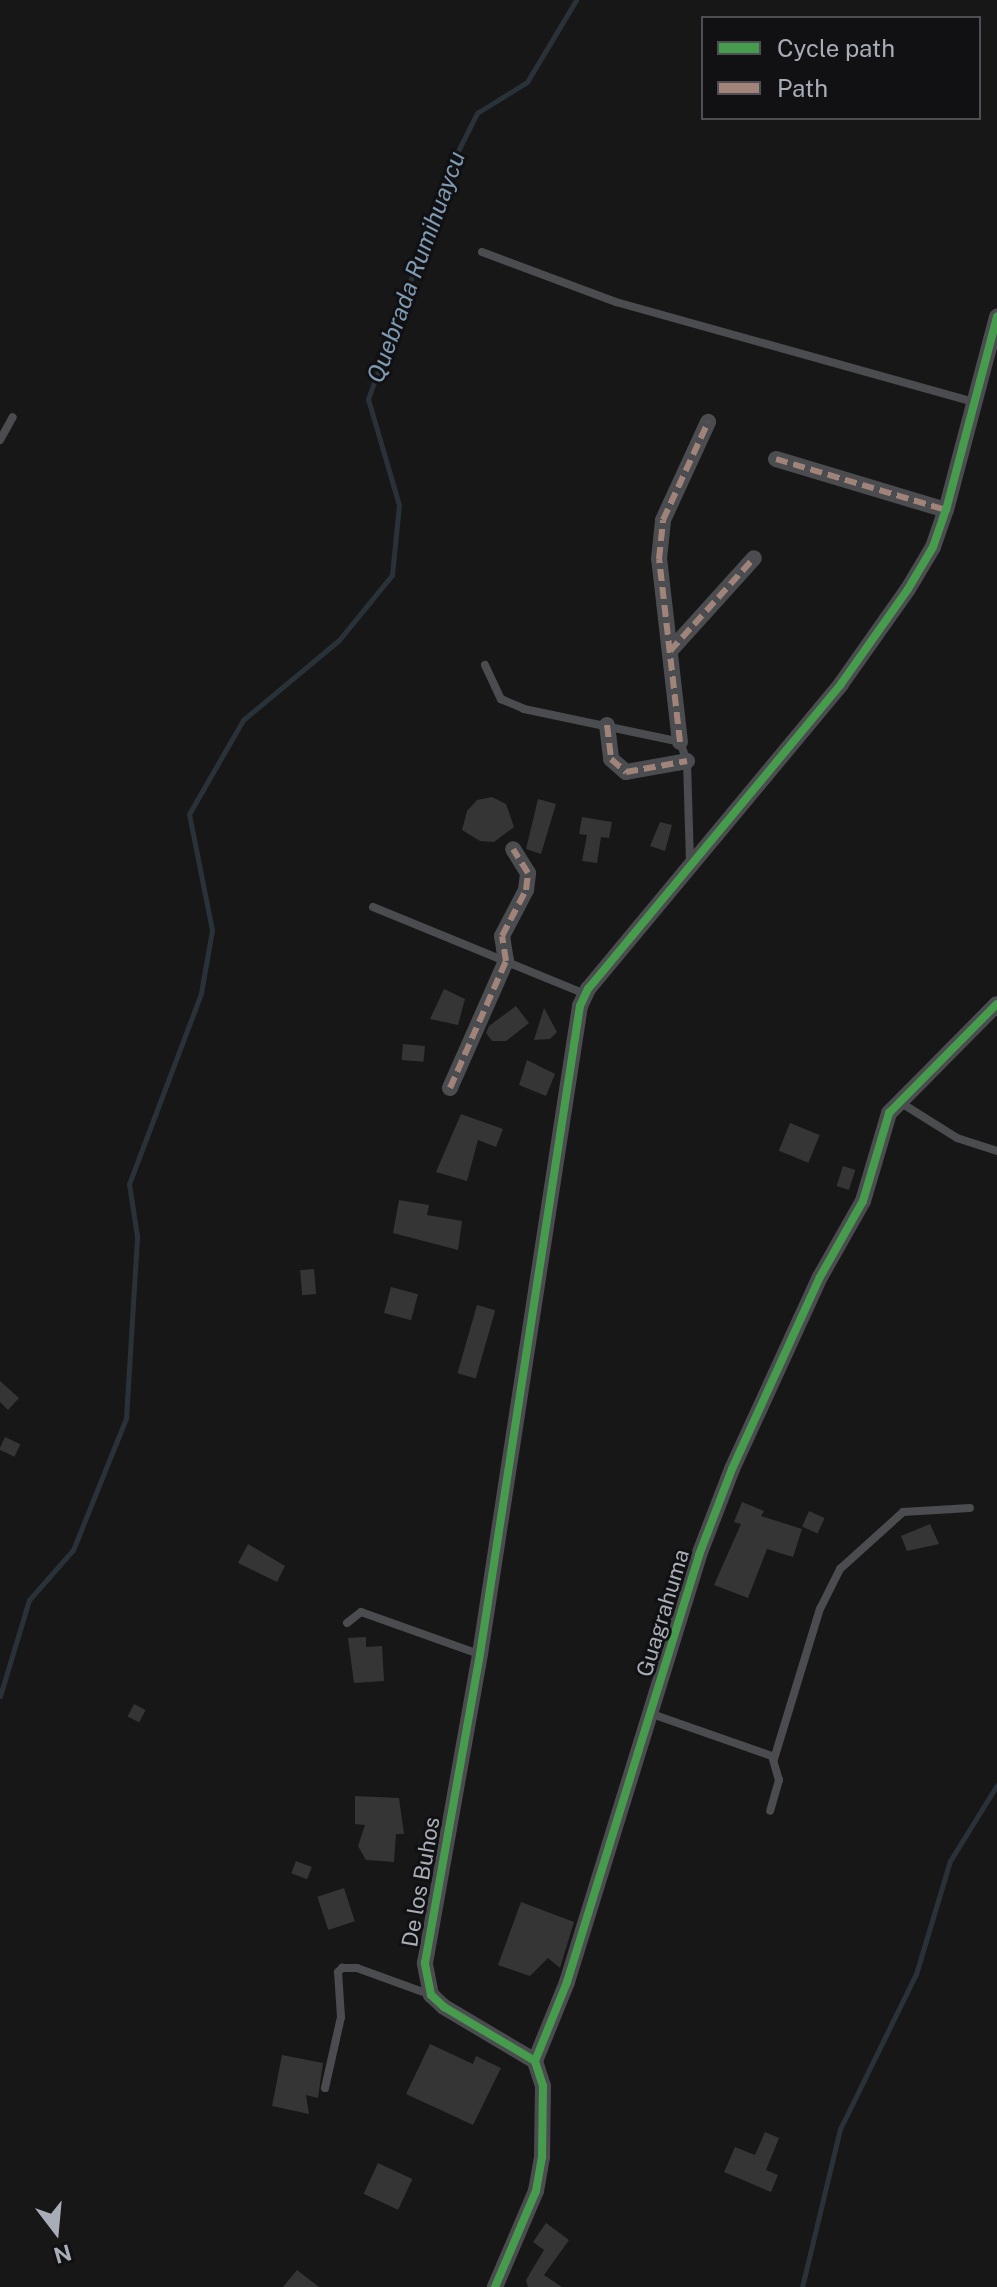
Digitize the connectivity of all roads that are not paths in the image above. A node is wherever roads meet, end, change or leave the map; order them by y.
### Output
1 (482, 252) dead end
2 (997, 317) edge
3 (975, 402) junction
4 (13, 417) dead end
5 (708, 422) dead end
6 (0, 440) edge
7 (776, 459) dead end
8 (946, 510) junction
9 (754, 558) dead end
10 (670, 651) junction
11 (485, 665) dead end
12 (607, 725) junction
13 (680, 742) junction
14 (687, 761) junction
15 (513, 849) dead end
16 (690, 865) junction
17 (373, 907) dead end
18 (506, 961) junction
19 (586, 994) junction
20 (997, 1004) edge
21 (450, 1088) dead end
22 (898, 1101) junction
23 (997, 1151) edge
24 (970, 1508) dead end
25 (347, 1623) dead end
26 (480, 1654) junction
27 (652, 1714) junction
28 (774, 1759) junction
29 (770, 1811) dead end
30 (431, 1995) junction
31 (535, 2061) junction
32 (325, 2088) dead end
33 (495, 2287) edge

1 - 3 lane
2 - 3 street
3 - 8 street
4 - 6 lane
5 - 10 street
7 - 8 street
8 - 16 street
9 - 10 street
10 - 13 street
11 - 12 lane
12 - 13 lane
12 - 14 street
13 - 14 lane
14 - 16 lane
15 - 18 street
16 - 19 street
17 - 18 lane
18 - 19 lane
18 - 21 street
19 - 26 street, De los Buhos
20 - 22 street, Guagrahuma
22 - 23 lane
22 - 27 street, Guagrahuma
24 - 28 lane
25 - 26 lane
26 - 30 street, De los Buhos
27 - 28 lane
27 - 31 street, Guagrahuma
28 - 29 lane
30 - 31 street
30 - 32 lane
31 - 33 street

